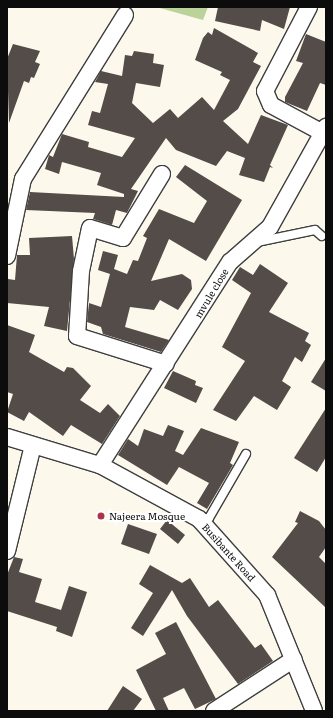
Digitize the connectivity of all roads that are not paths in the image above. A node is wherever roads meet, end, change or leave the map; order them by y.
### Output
1 (309, 7) edge
2 (125, 15) dead end
3 (324, 130) edge
4 (162, 174) dead end
5 (322, 236) dead end
6 (256, 242) junction
7 (7, 256) edge
8 (166, 364) junction
9 (7, 437) edge
10 (33, 445) junction
11 (246, 454) dead end
12 (100, 465) junction
13 (199, 519) junction
14 (7, 551) edge
15 (294, 659) junction
16 (214, 711) edge
17 (314, 711) edge

1 - 3 street
2 - 7 street
3 - 6 street, mvule close
4 - 8 street
5 - 6 lane
6 - 8 street, mvule close
8 - 12 street, mvule close
9 - 10 street, Busibante Road
10 - 12 street, Busibante Road
10 - 14 street
11 - 13 lane
12 - 13 street, Busibante Road
13 - 15 street, Busibante Road
15 - 16 street
15 - 17 street, Busibante Road

